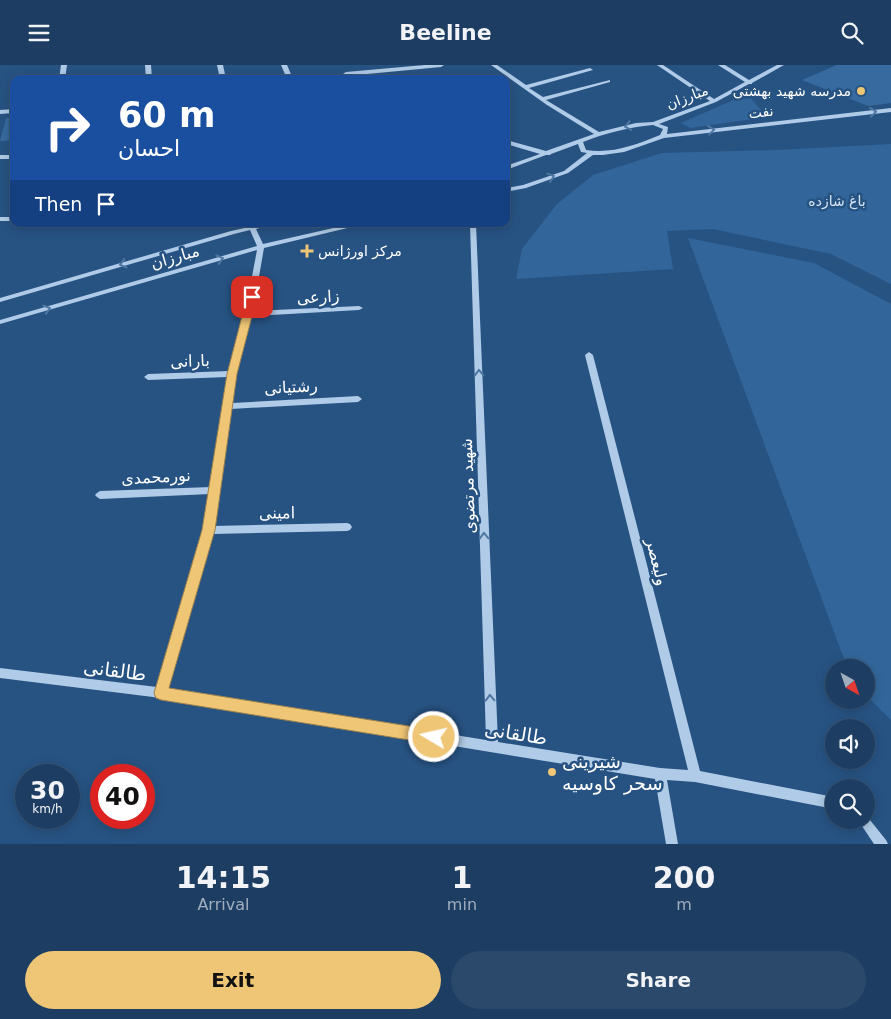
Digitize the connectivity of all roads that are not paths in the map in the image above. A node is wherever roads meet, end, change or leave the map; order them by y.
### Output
1 (441, 65) edge
2 (494, 65) edge
3 (660, 65) edge
4 (721, 65) edge
5 (781, 65) edge
6 (590, 70) dead end
7 (346, 74) dead end
8 (508, 75) edge
9 (510, 76) edge
10 (608, 81) dead end
11 (750, 83) junction
12 (525, 87) junction
13 (542, 99) junction
14 (714, 101) junction
15 (891, 110) edge
16 (655, 123) junction
17 (597, 133) junction
18 (663, 136) junction
19 (580, 141) junction
20 (510, 143) edge
21 (591, 153) junction
22 (548, 154) junction
23 (510, 167) edge
24 (510, 189) edge
25 (257, 227) edge
26 (345, 227) edge
27 (473, 227) edge
28 (252, 228) junction
29 (261, 247) junction
30 (0, 300) edge
31 (359, 308) dead end
32 (249, 314) junction
33 (0, 322) edge
34 (589, 355) dead end
35 (232, 374) junction
36 (148, 377) dead end
37 (358, 399) dead end
38 (227, 406) junction
39 (213, 490) junction
40 (100, 495) dead end
41 (347, 527) dead end
42 (209, 530) junction
43 (0, 673) edge
44 (161, 693) junction
45 (492, 747) junction
46 (660, 774) junction
47 (695, 777) junction
48 (825, 801) edge
49 (871, 829) edge
50 (672, 844) edge
51 (882, 844) edge

1 - 7 street
2 - 8 street
3 - 14 street
4 - 11 street
5 - 11 street, مبارزان
6 - 12 street
9 - 12 street
10 - 13 street
11 - 14 street, مبارزان
12 - 13 street
13 - 17 street
14 - 16 street, مبارزان
18 -> 15 street, نفت
16 -> 17 street, مبارزان
16 - 18 street
17 - 19 street, مبارزان
18 - 21 street
19 - 21 street
19 - 22 street
20 - 22 street
24 -> 21 street
22 - 23 street
25 - 28 street, مبارزان
26 - 29 street, مبارزان
45 -> 27 street, شهید مرتضوی
28 - 29 street
28 -> 30 street, مبارزان
29 - 32 street
33 -> 29 street, مبارزان
31 - 32 street, زارعی
32 - 35 street
34 - 47 street, ولیعصر
35 - 36 street, بارانی
35 - 38 street
37 - 38 street, رشتیانی
38 - 39 street
39 - 40 street, نورمحمدی
39 - 42 street
41 - 42 street, امینی
42 - 44 street
43 - 44 street, طالقانی
44 - 45 street, طالقانی
45 - 46 street, طالقانی
46 - 47 street, طالقانی
46 - 50 street
47 - 48 street, طالقانی
49 - 51 street

